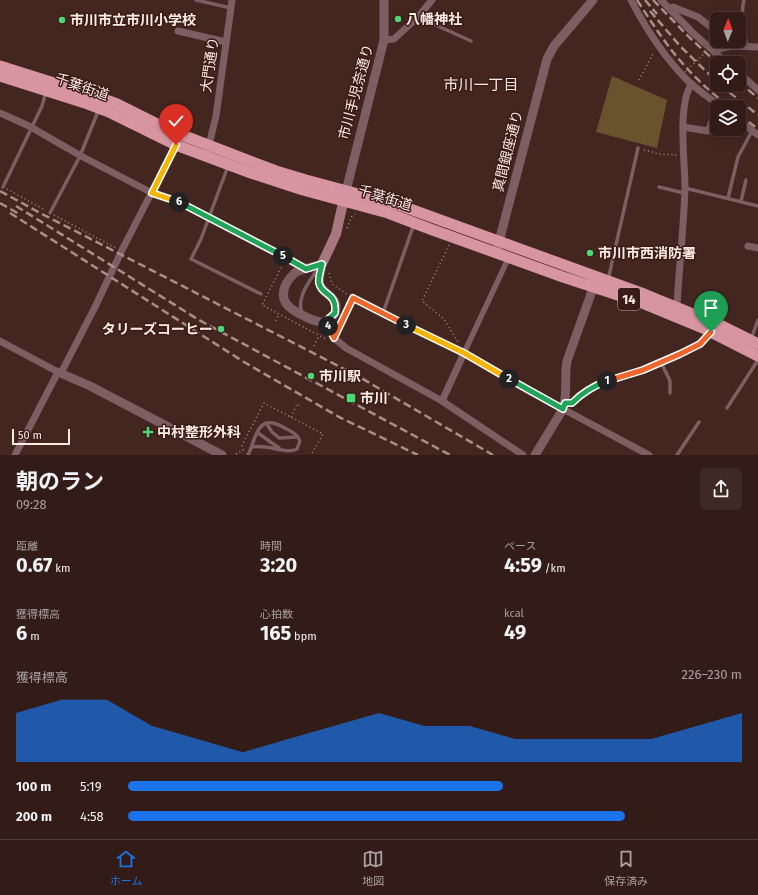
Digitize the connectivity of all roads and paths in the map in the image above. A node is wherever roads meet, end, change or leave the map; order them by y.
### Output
1 (196, 0) edge
2 (232, 0) edge
3 (384, 0) edge
4 (432, 0) edge
5 (594, 0) edge
6 (631, 0) edge
7 (661, 0) edge
8 (744, 0) edge
9 (673, 6) edge
10 (231, 8) junction
11 (418, 17) junction
12 (710, 26) edge
13 (178, 31) dead end
14 (384, 40) junction
15 (471, 40) dead end
16 (226, 42) junction
17 (658, 44) junction
18 (747, 46) joint
19 (758, 47) edge
20 (710, 48) edge
21 (721, 48) edge
22 (714, 52) junction
23 (719, 56) edge
24 (697, 60) junction
25 (700, 63) dead end
26 (0, 66) edge
27 (685, 72) dead end
28 (0, 76) edge
29 (746, 79) edge
30 (639, 80) dead end
31 (692, 84) junction
32 (758, 90) edge
33 (46, 91) junction
34 (711, 100) edge
35 (100, 109) junction
36 (1, 115) edge
37 (710, 126) edge
38 (746, 126) edge
39 (683, 127) junction
40 (32, 128) junction
41 (755, 133) edge
42 (176, 145) junction
43 (209, 146) junction
44 (638, 148) joint
45 (80, 156) junction
46 (683, 156) junction
47 (205, 157) junction
48 (229, 165) junction
49 (746, 180) dead end
50 (3, 187) joint
51 (659, 187) dead end
52 (685, 190) junction
53 (152, 193) junction
54 (345, 196) junction
55 (728, 198) junction
56 (741, 202) junction
57 (758, 206) edge
58 (358, 211) dead end
59 (50, 213) junction
60 (209, 217) junction
61 (414, 222) junction
62 (346, 229) dead end
63 (452, 237) junction
64 (499, 241) junction
65 (748, 246) dead end
66 (758, 248) edge
67 (122, 250) junction
68 (496, 252) junction
69 (509, 257) junction
70 (325, 268) junction
71 (306, 269) junction
72 (599, 282) junction
73 (320, 285) junction
74 (306, 287) junction
75 (262, 294) dead end
76 (353, 298) junction
77 (677, 306) junction
78 (383, 313) junction
79 (279, 314) dead end
80 (305, 317) junction
81 (758, 320) edge
82 (276, 321) dead end
83 (326, 321) junction
84 (711, 332) junction
85 (319, 336) dead end
86 (334, 338) junction
87 (0, 341) edge
88 (754, 342) edge
89 (314, 346) dead end
90 (464, 353) junction
91 (758, 356) edge
92 (758, 360) edge
93 (662, 362) junction
94 (60, 373) junction
95 (670, 393) dead end
96 (442, 401) junction
97 (564, 406) junction
98 (302, 407) dead end
99 (727, 408) dead end
100 (290, 418) dead end
101 (699, 422) dead end
102 (266, 423) junction
103 (258, 433) junction
104 (298, 436) junction
105 (252, 447) junction
106 (283, 450) junction
107 (15, 455) edge
108 (222, 455) edge
109 (248, 455) edge
110 (523, 455) edge
111 (535, 455) edge
112 (649, 455) edge
113 (677, 455) edge

1 - 10 lane
2 - 10 street, 大門通り
3 - 14 street, 市川手児奈通り
4 - 11 street
5 - 64 street, 真間銀座通り
6 - 17 street
7 - 9 street
8 - 18 lane
9 - 12 street
9 - 22 street
10 - 16 street, 大門通り
11 - 14 street
11 - 15 lane
13 - 16 street
14 - 54 street, 市川手児奈通り
16 - 43 street, 大門通り
17 - 30 path
17 - 31 street
18 - 19 street
20 - 24 path, bridge
21 - 22 street
22 - 23 street
24 - 25 path, bridge
24 - 27 path, bridge
26 - 43 highway, 千葉街道 / 14
28 - 33 highway, 千葉街道 / 14
29 - 32 street
31 - 34 street
31 - 39 street
33 - 35 highway, 千葉街道 / 14
33 - 40 lane
35 - 42 highway, 千葉街道 / 14
35 - 45 lane
36 - 40 street
37 - 39 street
38 - 41 street
39 - 46 street
40 - 45 street
40 - 50 lane
41 - 55 lane
42 - 47 highway, 千葉街道 / 14
42 - 53 street
43 - 47 street, 大門通り
43 - 54 highway, 千葉街道 / 14
44 - 46 path
44 - 72 lane
45 - 53 street
45 - 59 lane
46 - 52 street
47 - 48 highway, 千葉街道 / 14
48 - 54 highway, 千葉街道 / 14
48 - 60 lane
49 - 56 lane
50 - 59 path
51 - 52 lane
52 - 55 lane
52 - 77 street
53 - 60 street
53 - 67 street
54 - 61 highway, 千葉街道 / 14
54 - 64 highway, 千葉街道 / 14
54 - 70 main road
55 - 56 lane
56 - 57 lane
58 - 62 path
59 - 67 path
60 - 71 street
60 - 75 lane
61 - 63 highway, 千葉街道 / 14
61 - 78 lane
63 - 68 highway, 千葉街道 / 14
63 - 90 path
64 - 68 street, 真間銀座通り
64 - 72 highway, 千葉街道 / 14
65 - 66 street
67 - 94 street
68 - 69 highway, 千葉街道 / 14
69 - 72 highway, 千葉街道 / 14
69 - 90 street
70 - 71 street
70 - 73 street
70 - 74 lane
70 - 76 path
71 - 80 street
72 - 77 highway, 千葉街道 / 14
72 - 84 highway, 千葉街道 / 14
72 - 97 street
73 - 74 lane
73 - 83 street
74 - 80 lane
76 - 78 street
76 - 86 street
77 - 88 highway, 千葉街道 / 14
78 - 90 street
79 - 82 path
80 - 83 street
81 - 88 lane
83 - 86 street
84 - 91 highway, 千葉街道 / 14
84 - 93 street
85 - 89 path
86 - 96 street
87 - 94 street
90 - 96 street
90 - 97 street
92 - 99 lane
93 - 95 lane
93 - 97 street
94 - 107 street
94 - 108 street
96 - 110 street
97 - 111 street
97 - 112 street
98 - 100 path
101 - 113 lane
102 - 103 lane
102 - 104 lane
102 - 104 lane
103 - 105 lane
103 - 106 lane
104 - 106 lane
105 - 106 lane
105 - 109 lane

